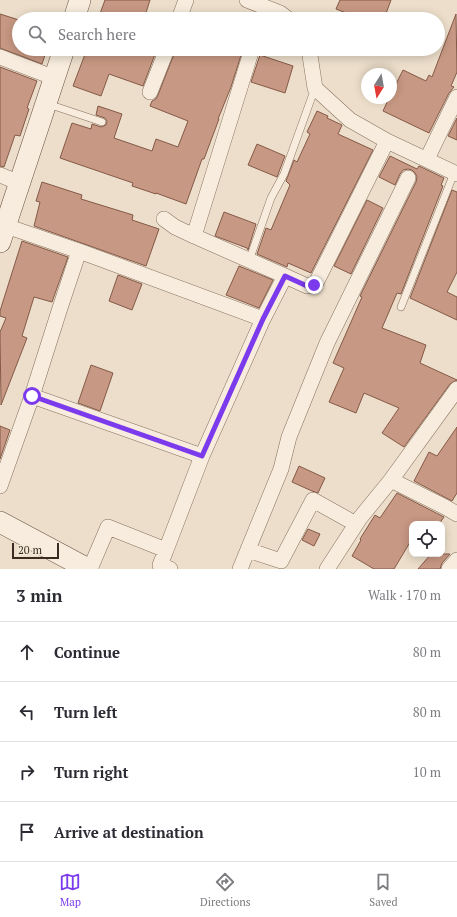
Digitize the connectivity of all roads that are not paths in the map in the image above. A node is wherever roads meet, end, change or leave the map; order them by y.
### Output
1 (80, 0) edge
2 (186, 0) edge
3 (248, 0) edge
4 (76, 12) edge
5 (182, 12) edge
6 (262, 12) edge
7 (62, 56) edge
8 (164, 56) edge
9 (250, 56) edge
10 (310, 56) edge
11 (0, 57) edge
12 (55, 78) junction
13 (315, 88) junction
14 (150, 92) dead end
15 (457, 97) edge
16 (46, 103) junction
17 (102, 122) dead end
18 (387, 141) junction
19 (427, 159) junction
20 (456, 174) edge
21 (0, 176) edge
22 (408, 178) dead end
23 (20, 183) junction
24 (164, 219) dead end
25 (3, 234) edge
26 (194, 236) junction
27 (80, 251) junction
28 (248, 261) junction
29 (285, 276) junction
30 (401, 307) dead end
31 (263, 319) junction
32 (457, 389) edge
33 (32, 396) junction
34 (202, 456) junction
35 (391, 480) junction
36 (0, 486) edge
37 (457, 514) edge
38 (0, 522) edge
39 (356, 524) junction
40 (166, 550) junction
41 (248, 550) junction
42 (457, 560) edge
43 (89, 569) edge
44 (170, 569) edge
45 (240, 569) edge
46 (327, 569) edge
47 (450, 569) edge

1 - 4 street
2 - 5 street
3 - 6 street
7 - 12 street
8 - 14 street
9 - 26 street
10 - 13 street
11 - 12 street
12 - 16 street
13 - 18 street
13 - 28 lane
15 - 19 street
16 - 17 lane
16 - 23 street
18 - 19 street
18 - 29 street
19 - 20 street
20 - 30 lane
21 - 23 street
22 - 41 street
23 - 25 street
24 - 26 street
25 - 27 street
26 - 28 street
27 - 31 street
27 - 33 street
28 - 29 street
29 - 31 street
31 - 34 street
32 - 35 street
33 - 34 street
33 - 36 street
34 - 40 street
35 - 37 street
35 - 39 street
38 - 43 street
39 - 41 street
39 - 46 street
40 - 43 street
40 - 44 street
41 - 45 street
42 - 47 street

